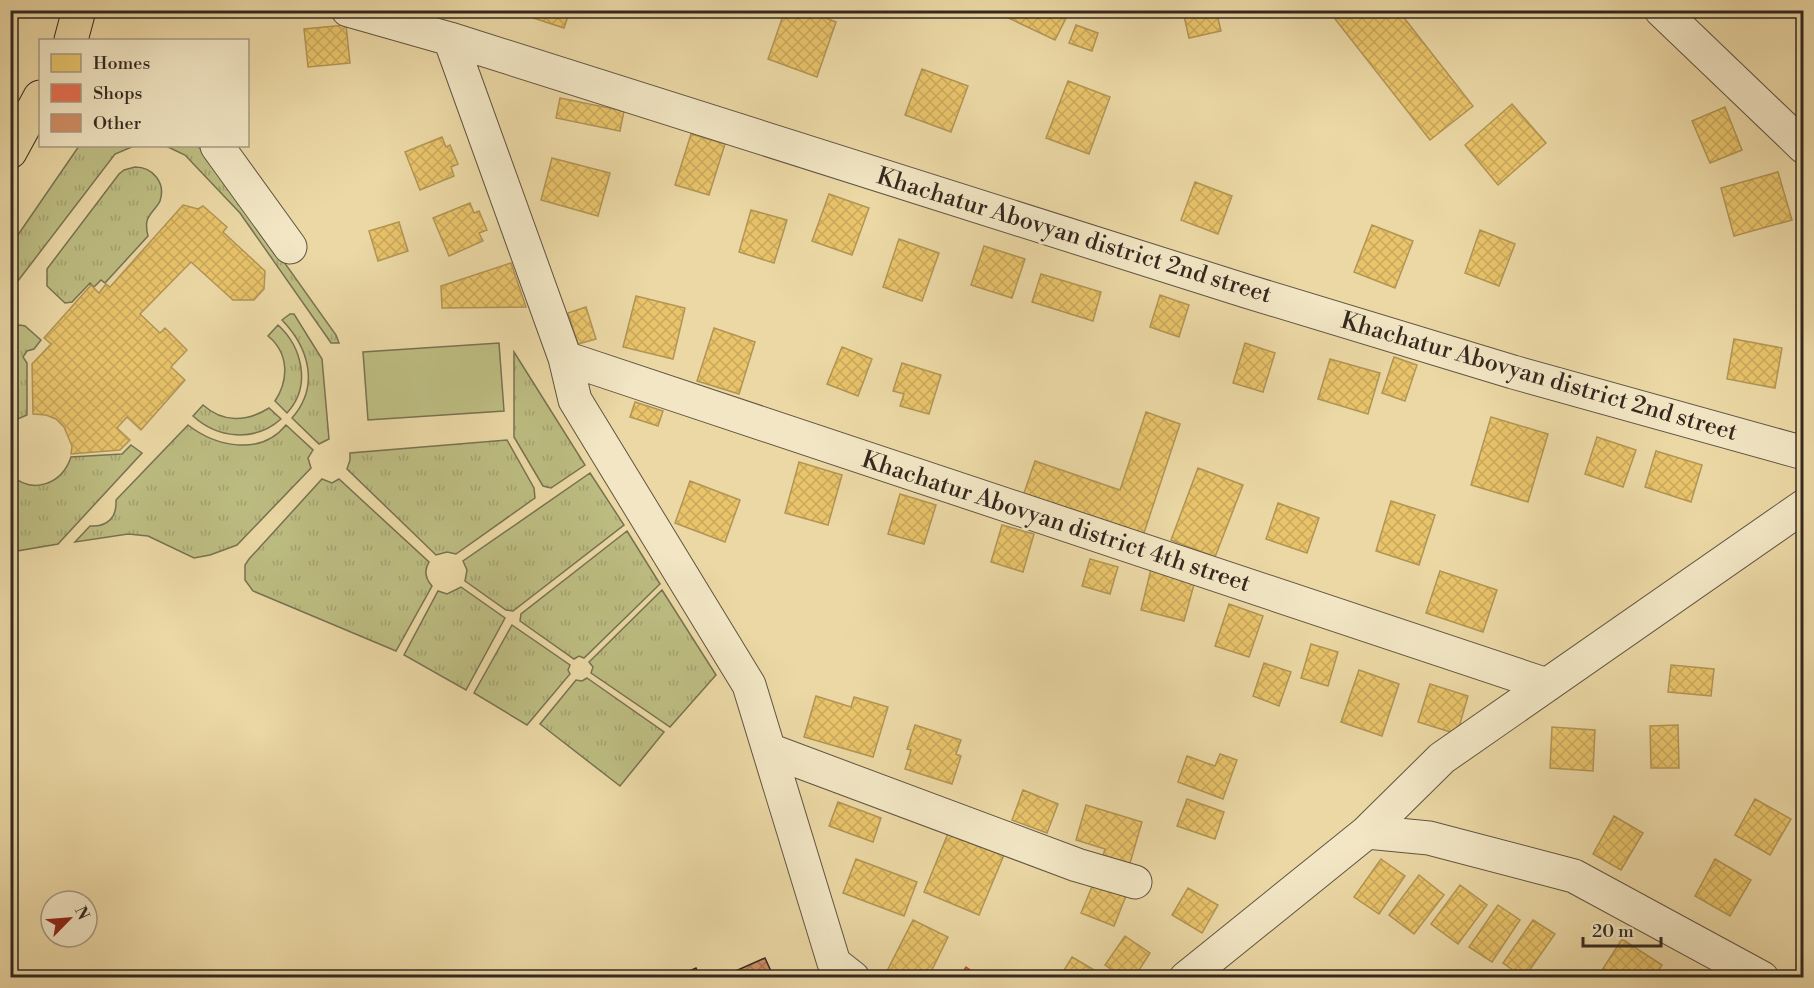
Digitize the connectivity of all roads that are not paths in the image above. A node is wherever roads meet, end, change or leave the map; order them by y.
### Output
1 (79, 10) edge
2 (348, 10) edge
3 (1660, 10) edge
4 (71, 39) edge
5 (450, 39) junction
6 (39, 99) edge
7 (218, 147) edge
8 (1803, 147) edge
9 (10, 152) edge
10 (290, 247) dead end
11 (565, 358) junction
12 (1803, 453) edge
13 (1803, 506) edge
14 (1547, 685) junction
15 (769, 750) junction
16 (1367, 832) junction
17 (1135, 882) dead end
18 (854, 978) edge
19 (1186, 978) edge
20 (1762, 978) edge

1 - 4 main road
2 - 5 street, Khachatur Abovyan district 2nd street
3 - 8 street
5 - 11 street
5 - 12 street, Khachatur Abovyan district 2nd street
6 - 9 main road
7 - 10 street
11 - 14 street, Khachatur Abovyan district 4th street
11 - 15 street
13 - 14 street
14 - 16 street
15 - 17 street
15 - 18 street
16 - 19 street
16 - 20 street

